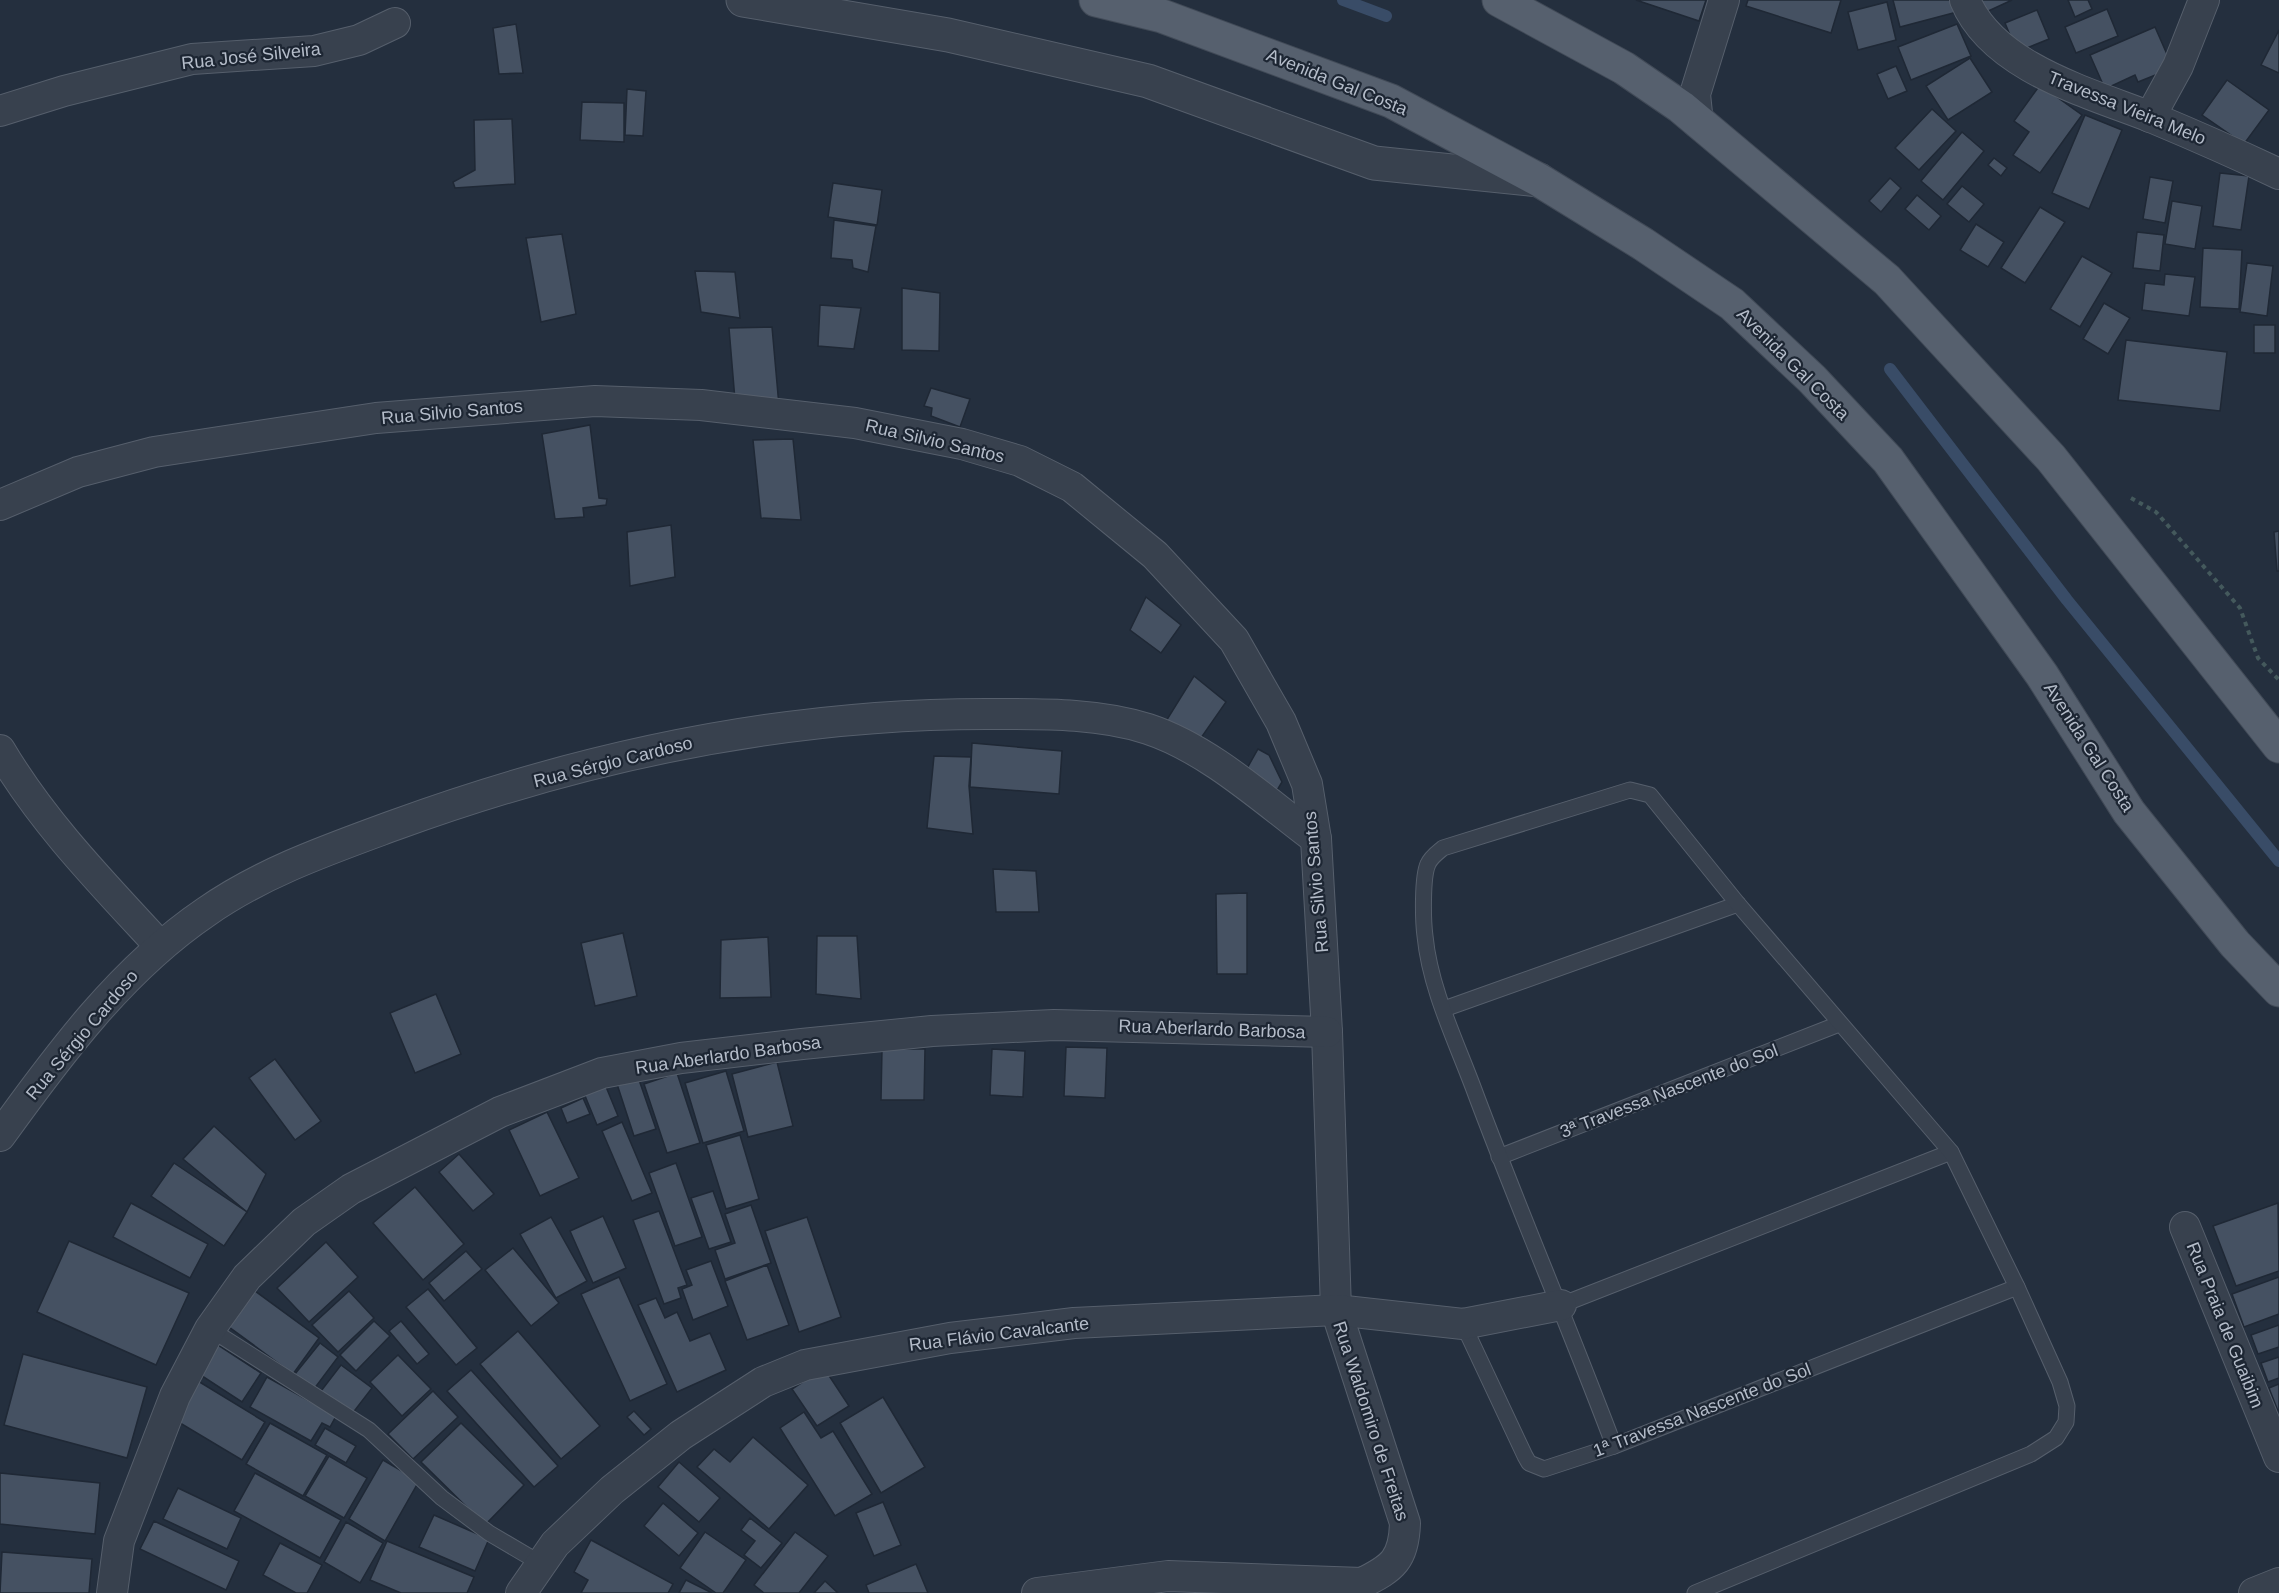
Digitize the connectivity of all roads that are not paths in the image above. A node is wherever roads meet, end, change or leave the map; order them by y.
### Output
1 (743, 0) edge
2 (1096, 0) edge
3 (1498, 0) edge
4 (1724, 0) edge
5 (1965, 0) edge
6 (2204, 0) edge
7 (395, 23) dead end
8 (0, 111) edge
9 (2151, 117) junction
10 (1698, 123) junction
11 (2279, 174) edge
12 (1539, 180) junction
13 (0, 505) edge
14 (2279, 746) edge
15 (0, 750) edge
16 (1317, 839) junction
17 (1738, 904) junction
18 (160, 946) junction
19 (2279, 990) edge
20 (1444, 1009) junction
21 (1839, 1024) junction
22 (1327, 1032) junction
23 (0, 1136) edge
24 (1951, 1152) junction
25 (1499, 1157) junction
26 (2185, 1227) dead end
27 (2017, 1287) junction
28 (1561, 1305) junction
29 (1336, 1310) junction
30 (1463, 1324) junction
31 (210, 1329) junction
32 (1614, 1446) junction
33 (2279, 1457) edge
34 (540, 1563) junction
35 (2279, 1583) edge
36 (112, 1593) edge
37 (521, 1593) edge
38 (1038, 1593) edge
39 (1695, 1593) edge
40 (2254, 1593) edge

1 - 12 street
2 - 12 main road, Avenida Gal Costa
3 - 10 main road
4 - 10 street
5 - 9 street, Travessa Vieira Melo
6 - 9 street
7 - 8 street, Rua José Silveira
9 - 11 street, Travessa Vieira Melo
10 - 14 main road
12 - 19 main road, Avenida Gal Costa
13 - 16 street, Rua Silvio Santos
15 - 18 street
16 - 18 street, Rua Sérgio Cardoso
16 - 22 street, Rua Silvio Santos
17 - 20 lane
17 - 20 lane
17 - 21 lane
18 - 23 street, Rua Sérgio Cardoso
20 - 25 lane
21 - 24 lane
21 - 25 lane, 3ª Travessa Nascente do Sol
22 - 29 street, Rua Silvio Santos
22 - 31 street, Rua Aberlardo Barbosa
24 - 27 lane
24 - 28 lane
25 - 28 lane
26 - 33 street, Rua Praia de Guaibim
27 - 32 lane, 1ª Travessa Nascente do Sol
27 - 39 lane
28 - 30 street, Rua Flávio Cavalcante
28 - 32 lane
29 - 30 street, Rua Flávio Cavalcante
29 - 34 street, Rua Flávio Cavalcante
29 - 38 street, Rua Waldomiro de Freitas
30 - 32 lane, 1ª Travessa Nascente do Sol
31 - 34 lane
31 - 36 street, Rua Aberlardo Barbosa
34 - 37 street, Rua Flávio Cavalcante
35 - 40 street

